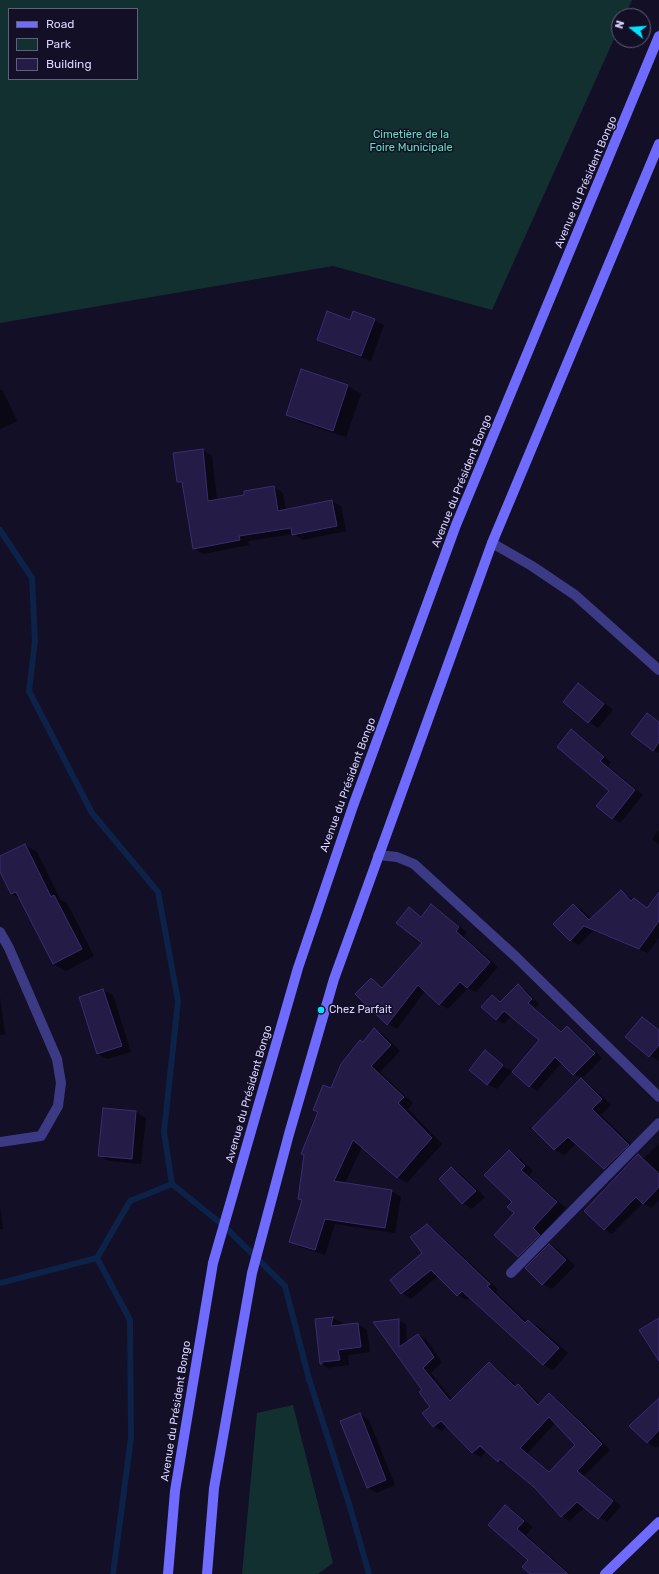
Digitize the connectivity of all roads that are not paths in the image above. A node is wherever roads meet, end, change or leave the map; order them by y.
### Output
1 (659, 36) edge
2 (659, 144) edge
3 (492, 543) junction
4 (659, 670) edge
5 (378, 855) junction
6 (0, 932) edge
7 (5, 948) edge
8 (659, 1097) edge
9 (659, 1124) edge
10 (0, 1142) edge
11 (511, 1273) dead end
12 (659, 1522) edge
13 (168, 1574) edge
14 (207, 1574) edge
15 (605, 1574) edge

1 - 13 street, Avenue du Président Bongo
2 - 3 street
3 - 4 street
3 - 5 street
5 - 8 street
5 - 14 street
6 - 7 street
7 - 10 street
9 - 11 street
12 - 15 street

